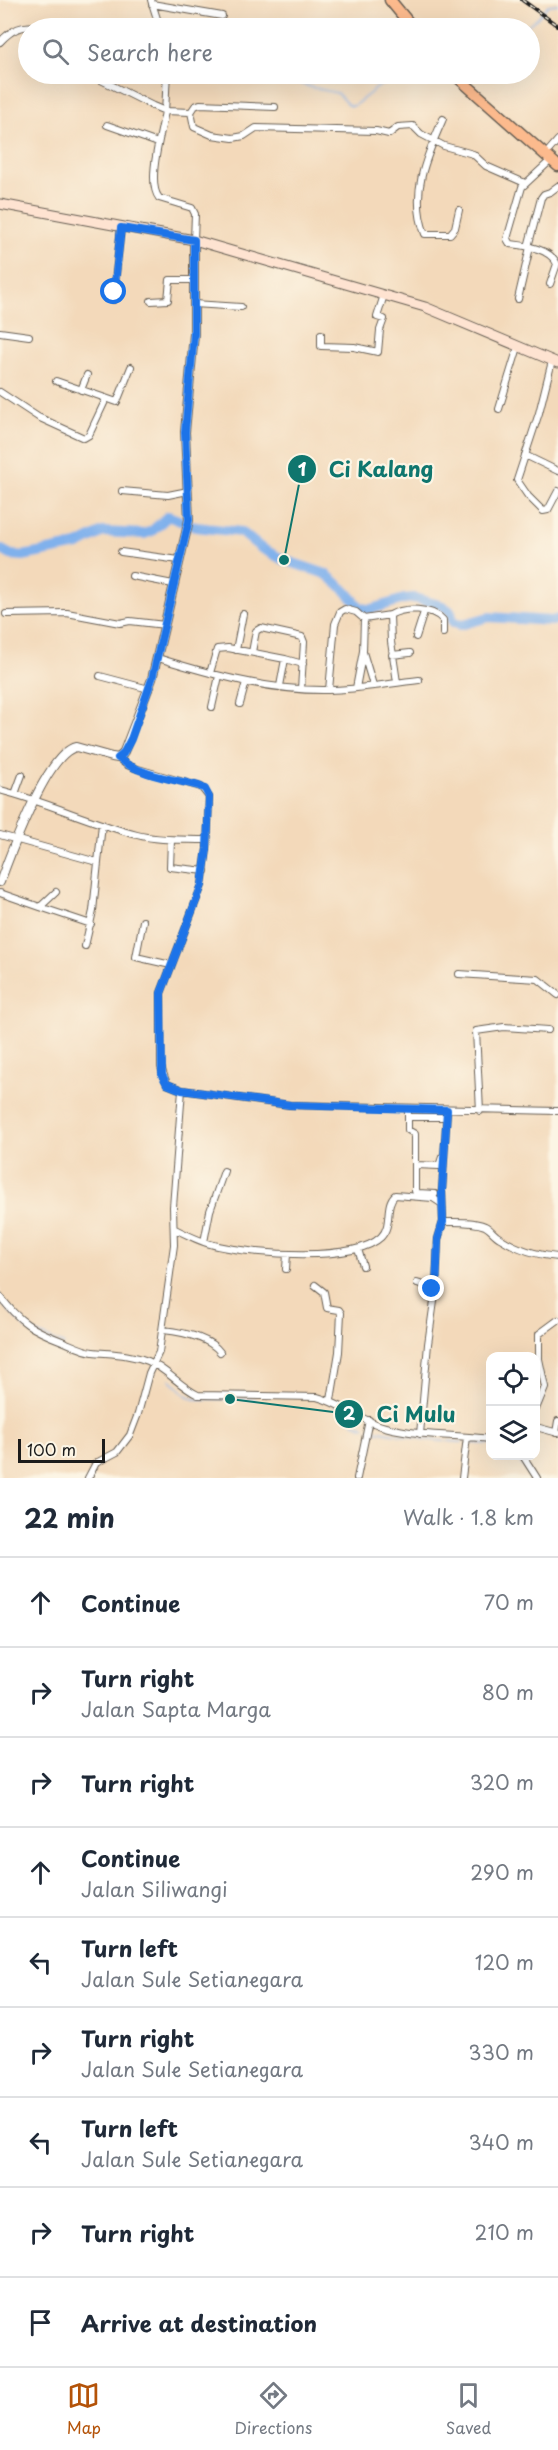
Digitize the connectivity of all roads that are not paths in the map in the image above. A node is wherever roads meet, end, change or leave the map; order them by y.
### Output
1 (390, 0) edge
2 (152, 2) edge
3 (222, 16) dead end
4 (157, 18) edge
5 (405, 18) edge
6 (18, 29) edge
7 (0, 42) edge
8 (108, 84) edge
9 (166, 84) edge
10 (465, 84) edge
11 (275, 107) dead end
12 (165, 111) junction
13 (191, 111) junction
14 (443, 119) dead end
15 (107, 125) dead end
16 (434, 140) junction
17 (558, 140) edge
18 (158, 143) junction
19 (552, 160) edge
20 (525, 183) junction
21 (558, 186) edge
22 (0, 204) edge
23 (459, 210) dead end
24 (121, 228) junction
25 (194, 240) junction
26 (529, 247) junction
27 (194, 280) junction
28 (550, 284) dead end
29 (384, 295) junction
30 (518, 299) dead end
31 (113, 300) dead end
32 (152, 301) dead end
33 (194, 304) junction
34 (241, 307) dead end
35 (0, 332) edge
36 (321, 334) dead end
37 (29, 336) dead end
38 (518, 347) junction
39 (555, 362) edge
40 (130, 367) dead end
41 (87, 375) dead end
42 (56, 381) dead end
43 (81, 390) junction
44 (0, 392) edge
45 (106, 399) junction
46 (499, 409) dead end
47 (525, 455) junction
48 (558, 471) edge
49 (122, 491) dead end
50 (188, 491) junction
51 (558, 491) edge
52 (120, 552) dead end
53 (179, 560) junction
54 (132, 576) dead end
55 (172, 584) junction
56 (424, 612) junction
57 (6, 614) dead end
58 (243, 614) dead end
59 (390, 615) junction
60 (364, 619) junction
61 (165, 625) junction
62 (443, 633) dead end
63 (416, 637) dead end
64 (236, 650) junction
65 (363, 651) junction
66 (252, 652) junction
67 (410, 653) dead end
68 (392, 655) junction
69 (158, 658) junction
70 (285, 659) junction
71 (303, 664) junction
72 (210, 673) junction
73 (100, 676) dead end
74 (219, 676) junction
75 (419, 680) dead end
76 (246, 682) junction
77 (397, 682) junction
78 (373, 685) junction
79 (280, 686) junction
80 (356, 688) junction
81 (149, 689) junction
82 (301, 689) junction
83 (329, 690) junction
84 (240, 704) dead end
85 (212, 707) dead end
86 (118, 758) junction
87 (22, 775) dead end
88 (0, 790) edge
89 (15, 794) junction
90 (34, 799) junction
91 (102, 824) junction
92 (0, 835) edge
93 (16, 839) junction
94 (171, 840) junction
95 (207, 840) junction
96 (97, 862) junction
97 (205, 871) junction
98 (0, 882) edge
99 (0, 892) edge
100 (56, 892) dead end
101 (40, 907) junction
102 (142, 921) dead end
103 (91, 924) junction
104 (85, 946) dead end
105 (171, 965) junction
106 (459, 974) dead end
107 (558, 995) edge
108 (548, 1030) dead end
109 (182, 1090) junction
110 (408, 1109) junction
111 (480, 1111) junction
112 (558, 1112) edge
113 (447, 1113) junction
114 (409, 1117) junction
115 (443, 1134) dead end
116 (416, 1166) junction
117 (224, 1171) dead end
118 (435, 1194) dead end
119 (442, 1204) junction
120 (443, 1222) junction
121 (175, 1229) junction
122 (204, 1242) junction
123 (358, 1249) junction
124 (287, 1254) junction
125 (558, 1257) edge
126 (363, 1266) dead end
127 (286, 1269) dead end
128 (417, 1283) dead end
129 (315, 1285) dead end
130 (436, 1289) junction
131 (0, 1296) edge
132 (558, 1320) edge
133 (164, 1330) junction
134 (220, 1352) dead end
135 (152, 1366) junction
136 (331, 1400) junction
137 (537, 1406) edge
138 (558, 1421) edge
139 (367, 1426) junction
140 (540, 1428) edge
141 (557, 1433) edge
142 (420, 1434) junction
143 (467, 1438) junction
144 (486, 1439) edge
145 (526, 1460) edge
146 (88, 1478) edge
147 (357, 1478) edge
148 (462, 1478) edge
149 (537, 1478) edge

1 - 5 main road
2 - 3 street
2 - 4 street
6 - 7 street
8 - 12 street
9 - 12 street
10 - 19 main road
11 - 13 street
12 - 13 street
12 - 18 street
13 - 16 street
14 - 16 street
15 - 18 street
16 - 20 street
16 - 23 street
17 - 19 street
18 - 25 street
19 - 20 street
20 - 26 street
21 - 26 street
22 - 24 main road
24 - 25 main road
24 - 31 street
25 - 27 street
25 - 29 main road
26 - 28 street
26 - 30 street
27 - 32 street
27 - 33 street
29 - 36 street
29 - 38 main road
33 - 34 street
33 - 50 street
35 - 37 street
38 - 39 main road
38 - 46 street
39 - 47 street
40 - 45 street
41 - 43 street
42 - 43 street
43 - 45 street
44 - 45 street
47 - 48 street
47 - 51 street
49 - 50 street
50 - 53 street
52 - 53 street
53 - 55 street
54 - 55 street
55 - 61 street
56 - 59 street
56 - 62 street
56 - 63 street
57 - 61 street
58 - 64 street
59 - 60 street
59 - 68 street
60 - 65 street
60 - 83 street
61 - 69 street
64 - 66 street
64 - 72 street
65 - 78 street
65 - 80 street
66 - 70 street
66 - 71 street
67 - 68 street
68 - 77 street
69 - 72 street
69 - 81 street
70 - 71 street
70 - 79 street
71 - 82 street
72 - 74 street
73 - 81 street
74 - 76 street
74 - 85 street
75 - 77 street
76 - 79 street
76 - 84 street
77 - 78 street
78 - 80 street
79 - 82 street
80 - 83 street
81 - 86 street
82 - 83 street
86 - 90 street
86 - 95 street
87 - 89 street
88 - 89 street
89 - 90 street
90 - 91 street
90 - 93 street
91 - 94 street
91 - 96 street
92 - 93 street
93 - 96 street
93 - 98 street
94 - 95 street
94 - 97 street
95 - 97 street
96 - 103 street
97 - 105 street
99 - 101 street
100 - 101 street
101 - 103 street
102 - 105 street
103 - 104 street
105 - 109 street
106 - 107 street
108 - 111 street
109 - 110 street
109 - 121 street
110 - 113 street
110 - 114 street
111 - 112 street
111 - 113 street
113 - 114 street
113 - 119 street
114 - 116 street
115 - 116 street
116 - 118 street
117 - 122 street
119 - 120 street
119 - 123 street
120 - 125 street
120 - 130 street
121 - 122 street
121 - 133 street
122 - 124 street
123 - 124 street
123 - 126 street
124 - 127 street
128 - 130 street
129 - 136 street
130 - 142 street
131 - 135 street
132 - 137 street
133 - 134 street
133 - 135 street
135 - 136 street
135 - 146 street
136 - 139 street
138 - 141 street
139 - 142 street
139 - 147 street
140 - 141 street
142 - 143 street
143 - 144 street
143 - 148 street
145 - 149 street

